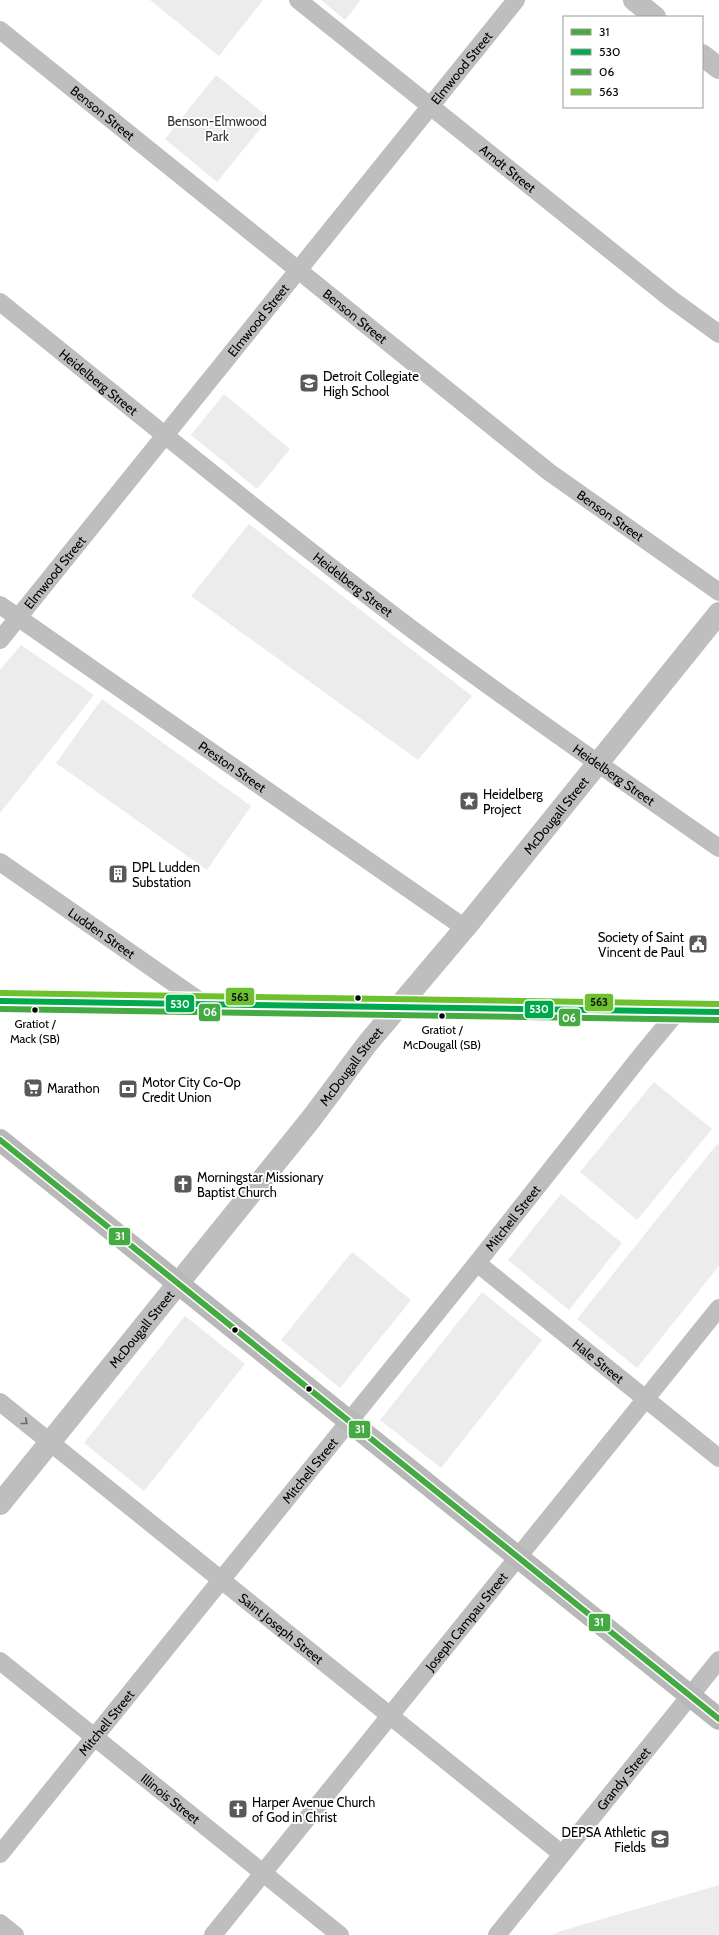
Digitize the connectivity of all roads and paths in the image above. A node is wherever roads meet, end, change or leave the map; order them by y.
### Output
1 (298, 0) edge
2 (516, 0) edge
3 (634, 0) edge
4 (654, 16) edge
5 (0, 30) edge
6 (703, 56) edge
7 (719, 68) edge
8 (430, 107) junction
9 (298, 271) junction
10 (0, 302) edge
11 (719, 334) edge
12 (165, 435) junction
13 (719, 592) edge
14 (0, 605) edge
15 (719, 613) edge
16 (18, 617) junction
17 (0, 640) edge
18 (598, 764) junction
19 (719, 848) edge
20 (0, 862) edge
21 (465, 928) junction
22 (0, 1001) edge
23 (204, 1004) junction
24 (398, 1007) junction
25 (678, 1011) junction
26 (719, 1012) edge
27 (0, 1140) edge
28 (478, 1263) junction
29 (178, 1283) junction
30 (719, 1308) edge
31 (645, 1399) junction
32 (0, 1402) edge
33 (349, 1421) junction
34 (50, 1442) junction
35 (719, 1458) edge
36 (0, 1504) edge
37 (518, 1557) junction
38 (221, 1579) junction
39 (719, 1660) edge
40 (0, 1662) edge
41 (690, 1696) junction
42 (390, 1715) junction
43 (719, 1719) edge
44 (94, 1737) junction
45 (0, 1854) edge
46 (562, 1854) junction
47 (263, 1873) junction
48 (0, 1923) edge
49 (15, 1935) edge
50 (213, 1935) edge
51 (340, 1935) edge
52 (497, 1935) edge

1 - 8 street, Arndt Street
2 - 8 street, Elmwood Street
3 - 4 street
5 - 9 street, Benson Street
6 - 7 street
8 - 9 street, Elmwood Street
8 - 11 street, Arndt Street
9 - 12 street, Elmwood Street
9 - 13 street, Benson Street
10 - 12 street, Heidelberg Street
12 - 16 street, Elmwood Street
12 - 18 street, Heidelberg Street
14 - 16 street, Preston Street
15 - 18 street, McDougall Street
16 - 17 street, Elmwood Street
16 - 21 street, Preston Street
18 - 19 street, Heidelberg Street
18 - 21 street, McDougall Street
20 - 23 street, Ludden Street
21 - 24 street, McDougall Street
22 - 23 street
23 - 24 street
24 - 25 street
24 - 29 street, McDougall Street
25 - 26 street
25 - 28 street, Mitchell Street
27 - 29 main road
28 - 31 street, Hale Street
28 - 33 street, Mitchell Street
29 - 33 main road
29 - 34 street, McDougall Street
30 - 31 street, Joseph Campau Street
31 - 35 street, Hale Street
31 - 37 street, Joseph Campau Street
32 -> 34 street, Saint Joseph Street
33 - 37 main road
33 - 38 street, Mitchell Street
34 - 36 street, McDougall Street
34 - 38 street, Saint Joseph Street
37 - 41 main road
37 - 42 street, Joseph Campau Street
38 - 42 street, Saint Joseph Street
38 - 44 street, Mitchell Street
39 - 41 street, Grandy Street
40 - 44 street, Illinois Street
41 - 43 main road
41 - 46 street, Grandy Street
42 - 46 street, Saint Joseph Street
42 - 47 street, Joseph Campau Street
44 - 45 street, Mitchell Street
44 - 47 street, Illinois Street
46 - 52 street, Grandy Street
47 - 50 street, Joseph Campau Street
47 - 51 street, Illinois Street
48 - 49 street

